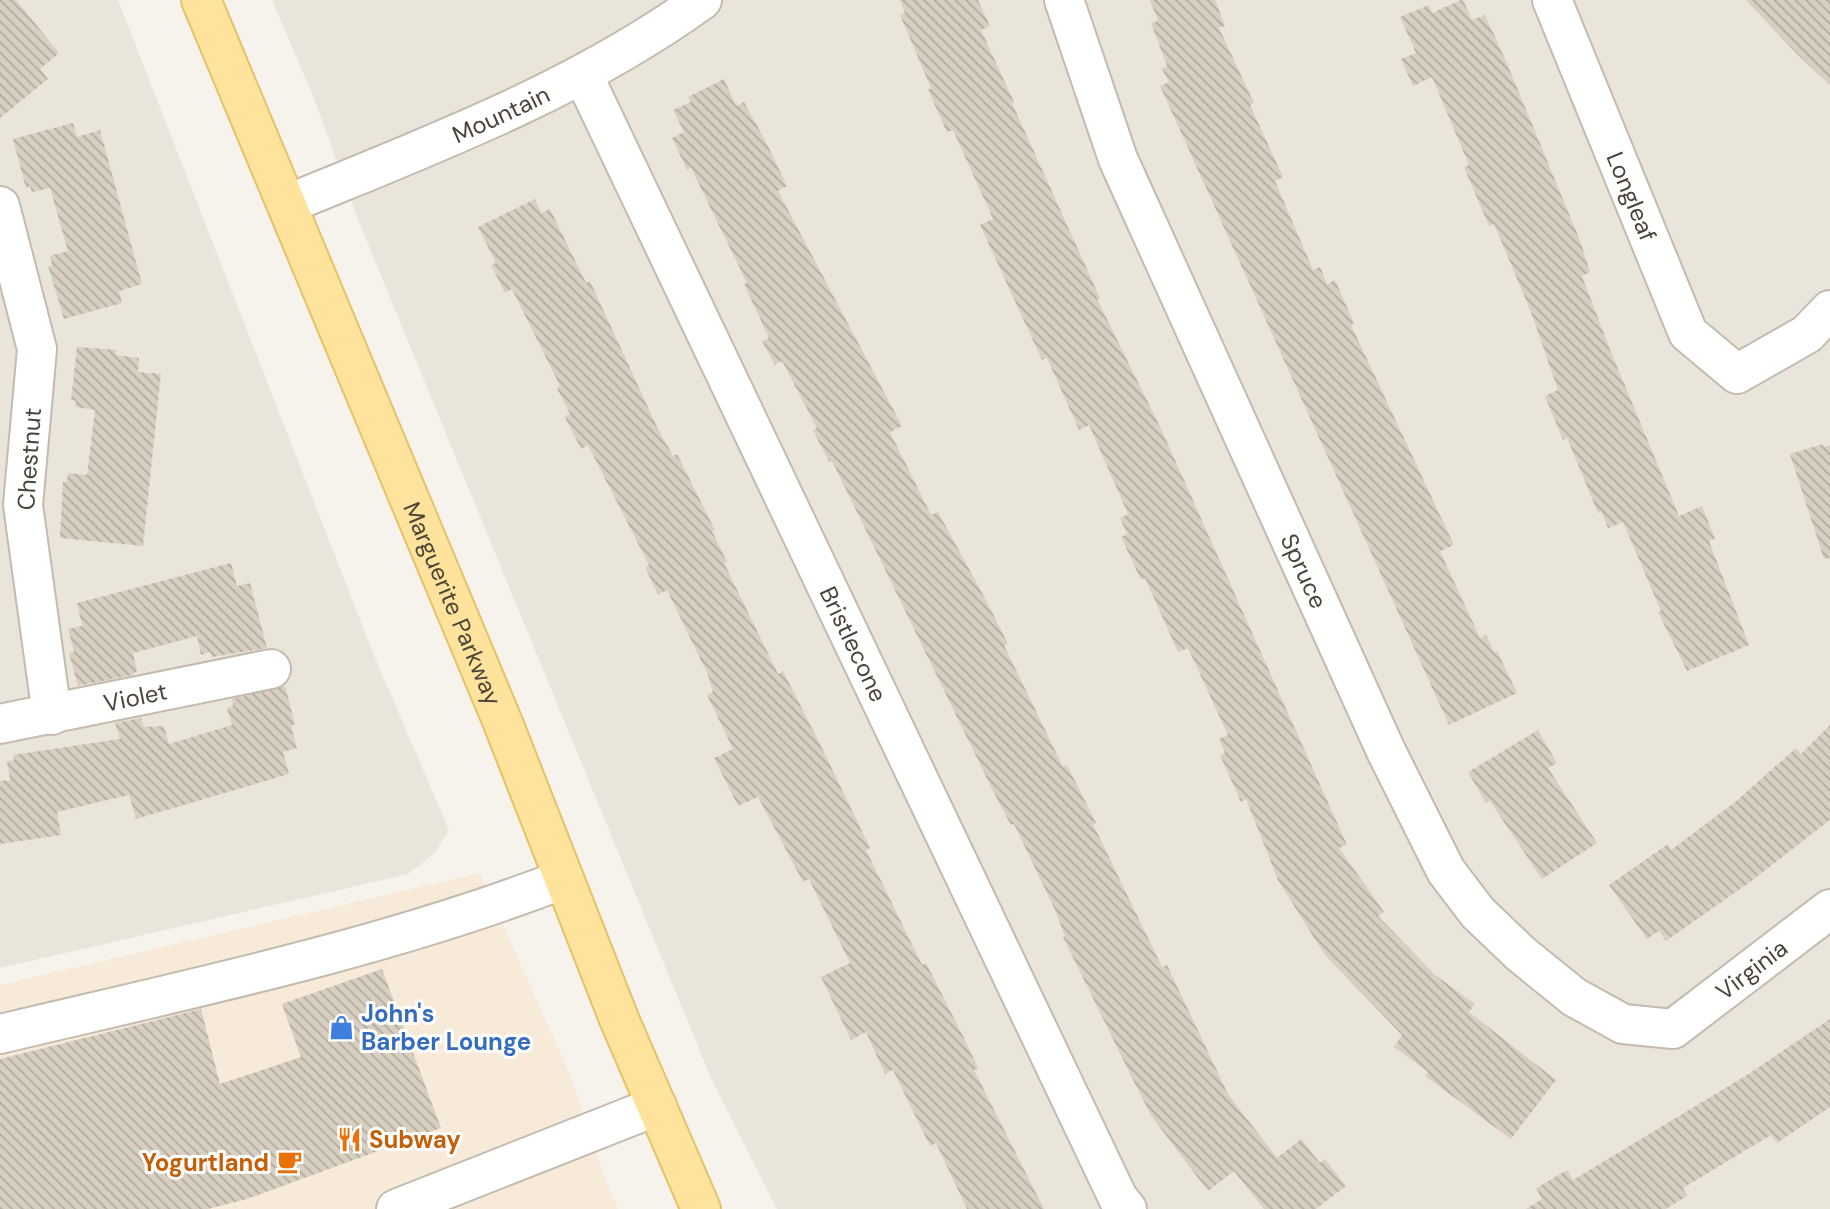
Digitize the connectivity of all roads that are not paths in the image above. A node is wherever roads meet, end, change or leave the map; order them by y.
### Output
1 (201, 0) edge
2 (702, 0) edge
3 (1064, 0) edge
4 (1552, 0) edge
5 (583, 75) junction
6 (288, 204) junction
7 (0, 206) edge
8 (7, 255) edge
9 (1830, 310) edge
10 (271, 669) dead end
11 (51, 715) junction
12 (0, 724) edge
13 (564, 879) junction
14 (1830, 909) edge
15 (1673, 1029) joint
16 (0, 1034) edge
17 (657, 1106) junction
18 (396, 1209) edge
19 (701, 1209) edge
20 (1127, 1209) edge

1 - 6 main road, Marguerite Parkway
2 - 5 street, Mountain
3 - 15 street, Spruce
4 - 9 street, Longleaf
5 - 6 street, Mountain
5 - 20 street, Bristlecone
6 - 13 main road, Marguerite Parkway
7 - 8 street, Chestnut
8 - 11 street, Chestnut
10 - 11 street, Violet
11 - 12 street, Violet
13 - 16 street
13 - 17 main road, Marguerite Parkway
14 - 15 street, Virginia
17 - 18 street
17 - 19 main road, Marguerite Parkway

